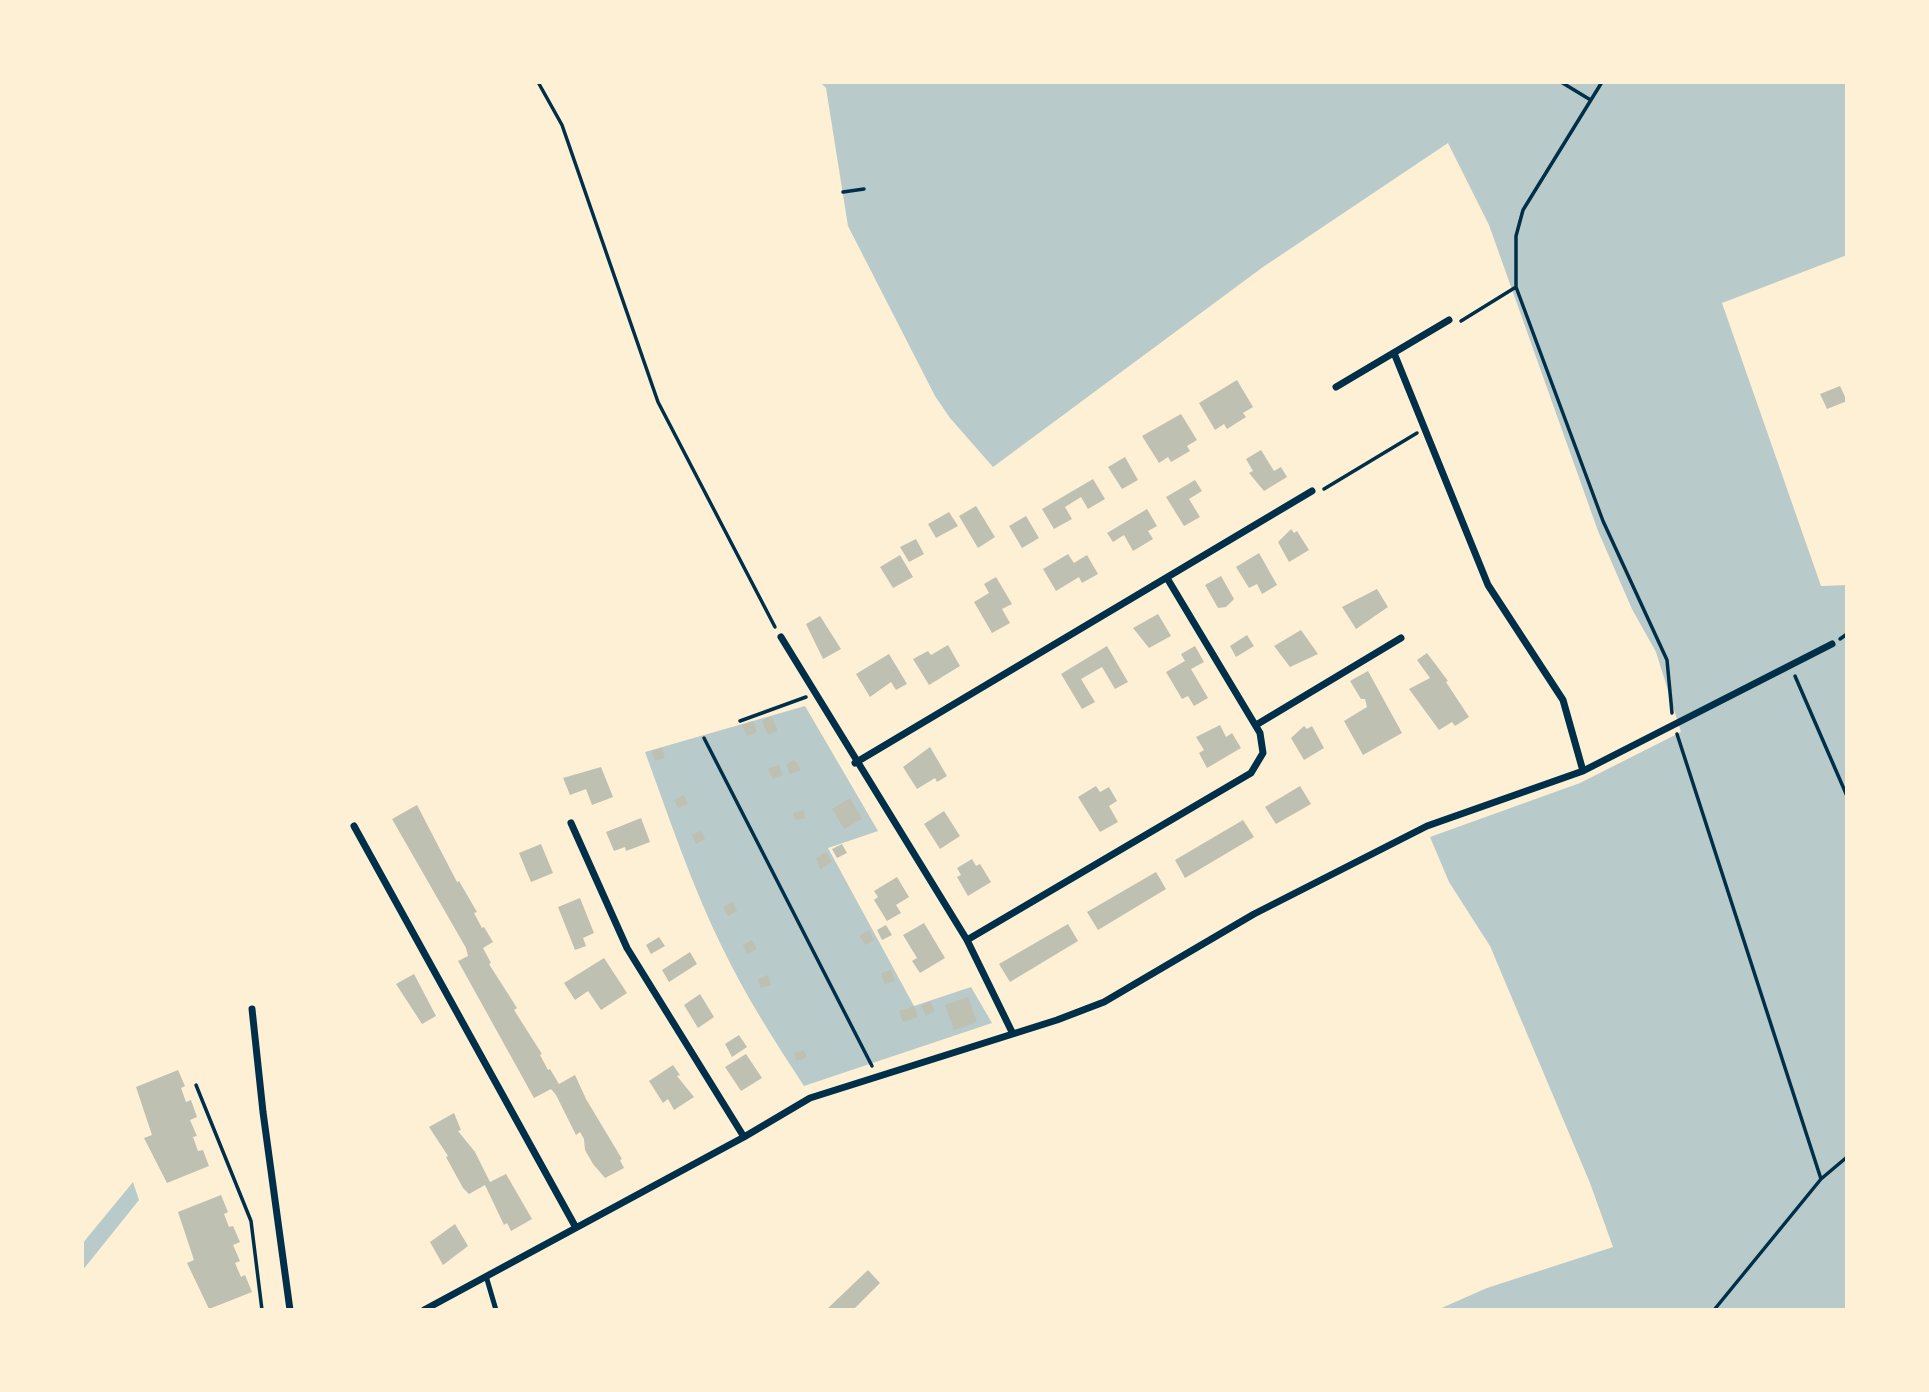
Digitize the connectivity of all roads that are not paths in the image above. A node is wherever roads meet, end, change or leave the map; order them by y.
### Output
1 (1449, 320) road end
2 (1394, 353) junction
3 (1336, 387) dead end
4 (1313, 493) road end
5 (1167, 578) junction
6 (781, 638) road end
7 (1401, 638) dead end
8 (1832, 644) dead end
9 (1256, 725) junction
10 (855, 763) junction
11 (1583, 771) junction
12 (571, 823) dead end
13 (354, 826) dead end
14 (967, 940) junction
15 (252, 1009) dead end
16 (1012, 1032) junction
17 (744, 1137) junction
18 (575, 1226) junction
19 (485, 1275) junction
20 (290, 1310) edge
21 (424, 1310) edge
22 (496, 1310) edge

1 - 2 street
2 - 3 street
2 - 11 street
4 - 5 street
5 - 9 street
5 - 10 street
6 - 10 street
7 - 9 street
8 - 11 street
9 - 14 street
10 - 14 street
11 - 16 street
12 - 17 street
13 - 18 street
14 - 16 street
15 - 20 street
16 - 17 street
17 - 18 street
18 - 19 street
19 - 21 street
19 - 22 lane

